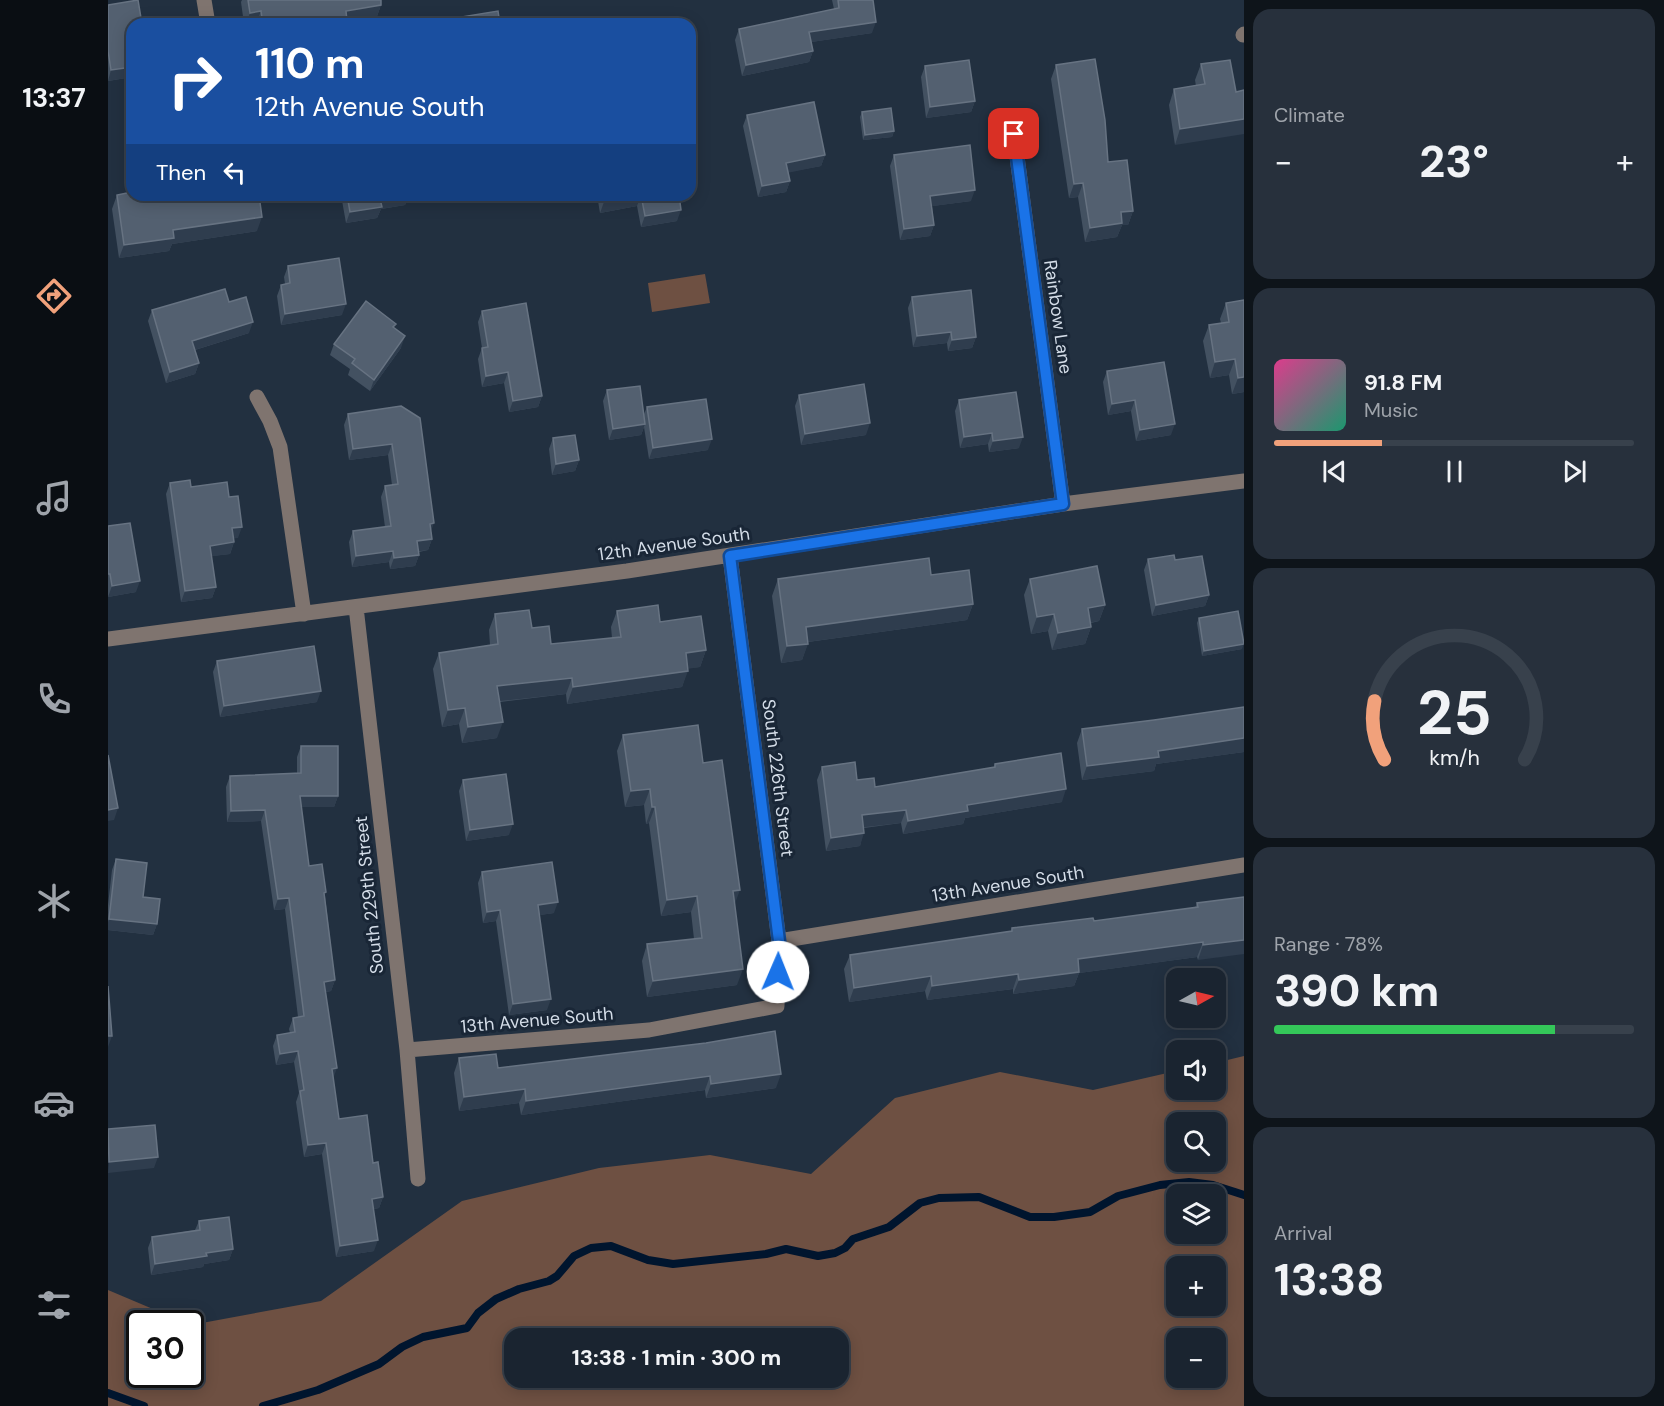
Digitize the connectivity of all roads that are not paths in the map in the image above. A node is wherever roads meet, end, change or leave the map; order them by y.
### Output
1 (204, 0) edge
2 (207, 18) edge
3 (1014, 134) dead end
4 (257, 398) dead end
5 (1244, 481) edge
6 (1063, 504) junction
7 (730, 556) junction
8 (356, 607) junction
9 (304, 614) junction
10 (108, 639) edge
11 (1244, 865) edge
12 (779, 941) junction
13 (777, 1006) joint
14 (407, 1050) junction
15 (418, 1179) dead end

1 - 2 street
3 - 6 street, Rainbow Lane
4 - 9 street
5 - 6 street, 12th Avenue South
6 - 7 street, 12th Avenue South
7 - 8 street, 12th Avenue South
7 - 12 street, South 226th Street
8 - 9 street, 12th Avenue South
8 - 14 street, South 229th Street
9 - 10 street, 12th Avenue South
11 - 12 street, 13th Avenue South
12 - 13 street, South 226th Street
13 - 14 street, 13th Avenue South
14 - 15 street, South 229th Street

